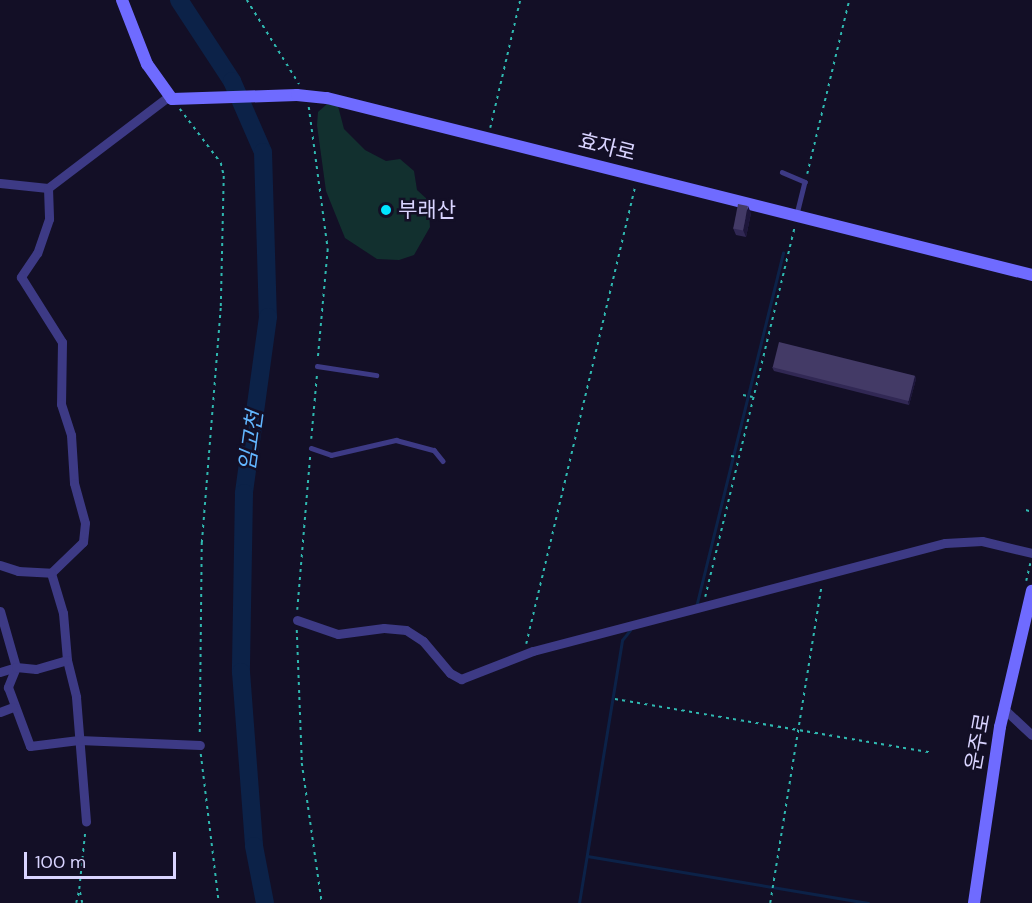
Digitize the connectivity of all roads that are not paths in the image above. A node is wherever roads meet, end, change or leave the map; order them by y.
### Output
1 (122, 0) edge
2 (170, 98) junction
3 (782, 172) dead end
4 (0, 183) edge
5 (48, 188) junction
6 (797, 215) junction
7 (1032, 275) edge
8 (317, 366) road end
9 (376, 375) dead end
10 (311, 448) road end
11 (443, 461) dead end
12 (1032, 552) edge
13 (0, 565) edge
14 (51, 573) junction
15 (1032, 591) edge
16 (0, 611) edge
17 (297, 620) road end
18 (67, 660) junction
19 (16, 667) junction
20 (0, 672) edge
21 (14, 707) junction
22 (1004, 709) junction
23 (0, 712) edge
24 (1032, 735) edge
25 (79, 740) junction
26 (201, 746) road end
27 (86, 822) road end
28 (974, 903) edge

1 - 2 street
2 - 5 street
2 - 6 street, 효자로
3 - 6 lane
4 - 5 street
5 - 14 street
6 - 7 street, 효자로
8 - 9 lane
10 - 11 lane
12 - 17 street
13 - 14 street
14 - 18 street
15 - 22 street, 운주로
16 - 19 street
18 - 19 street
18 - 25 street
19 - 20 street
19 - 21 street
21 - 23 street
21 - 25 street
22 - 24 street
22 - 28 street, 운주로
25 - 26 street
25 - 27 street

